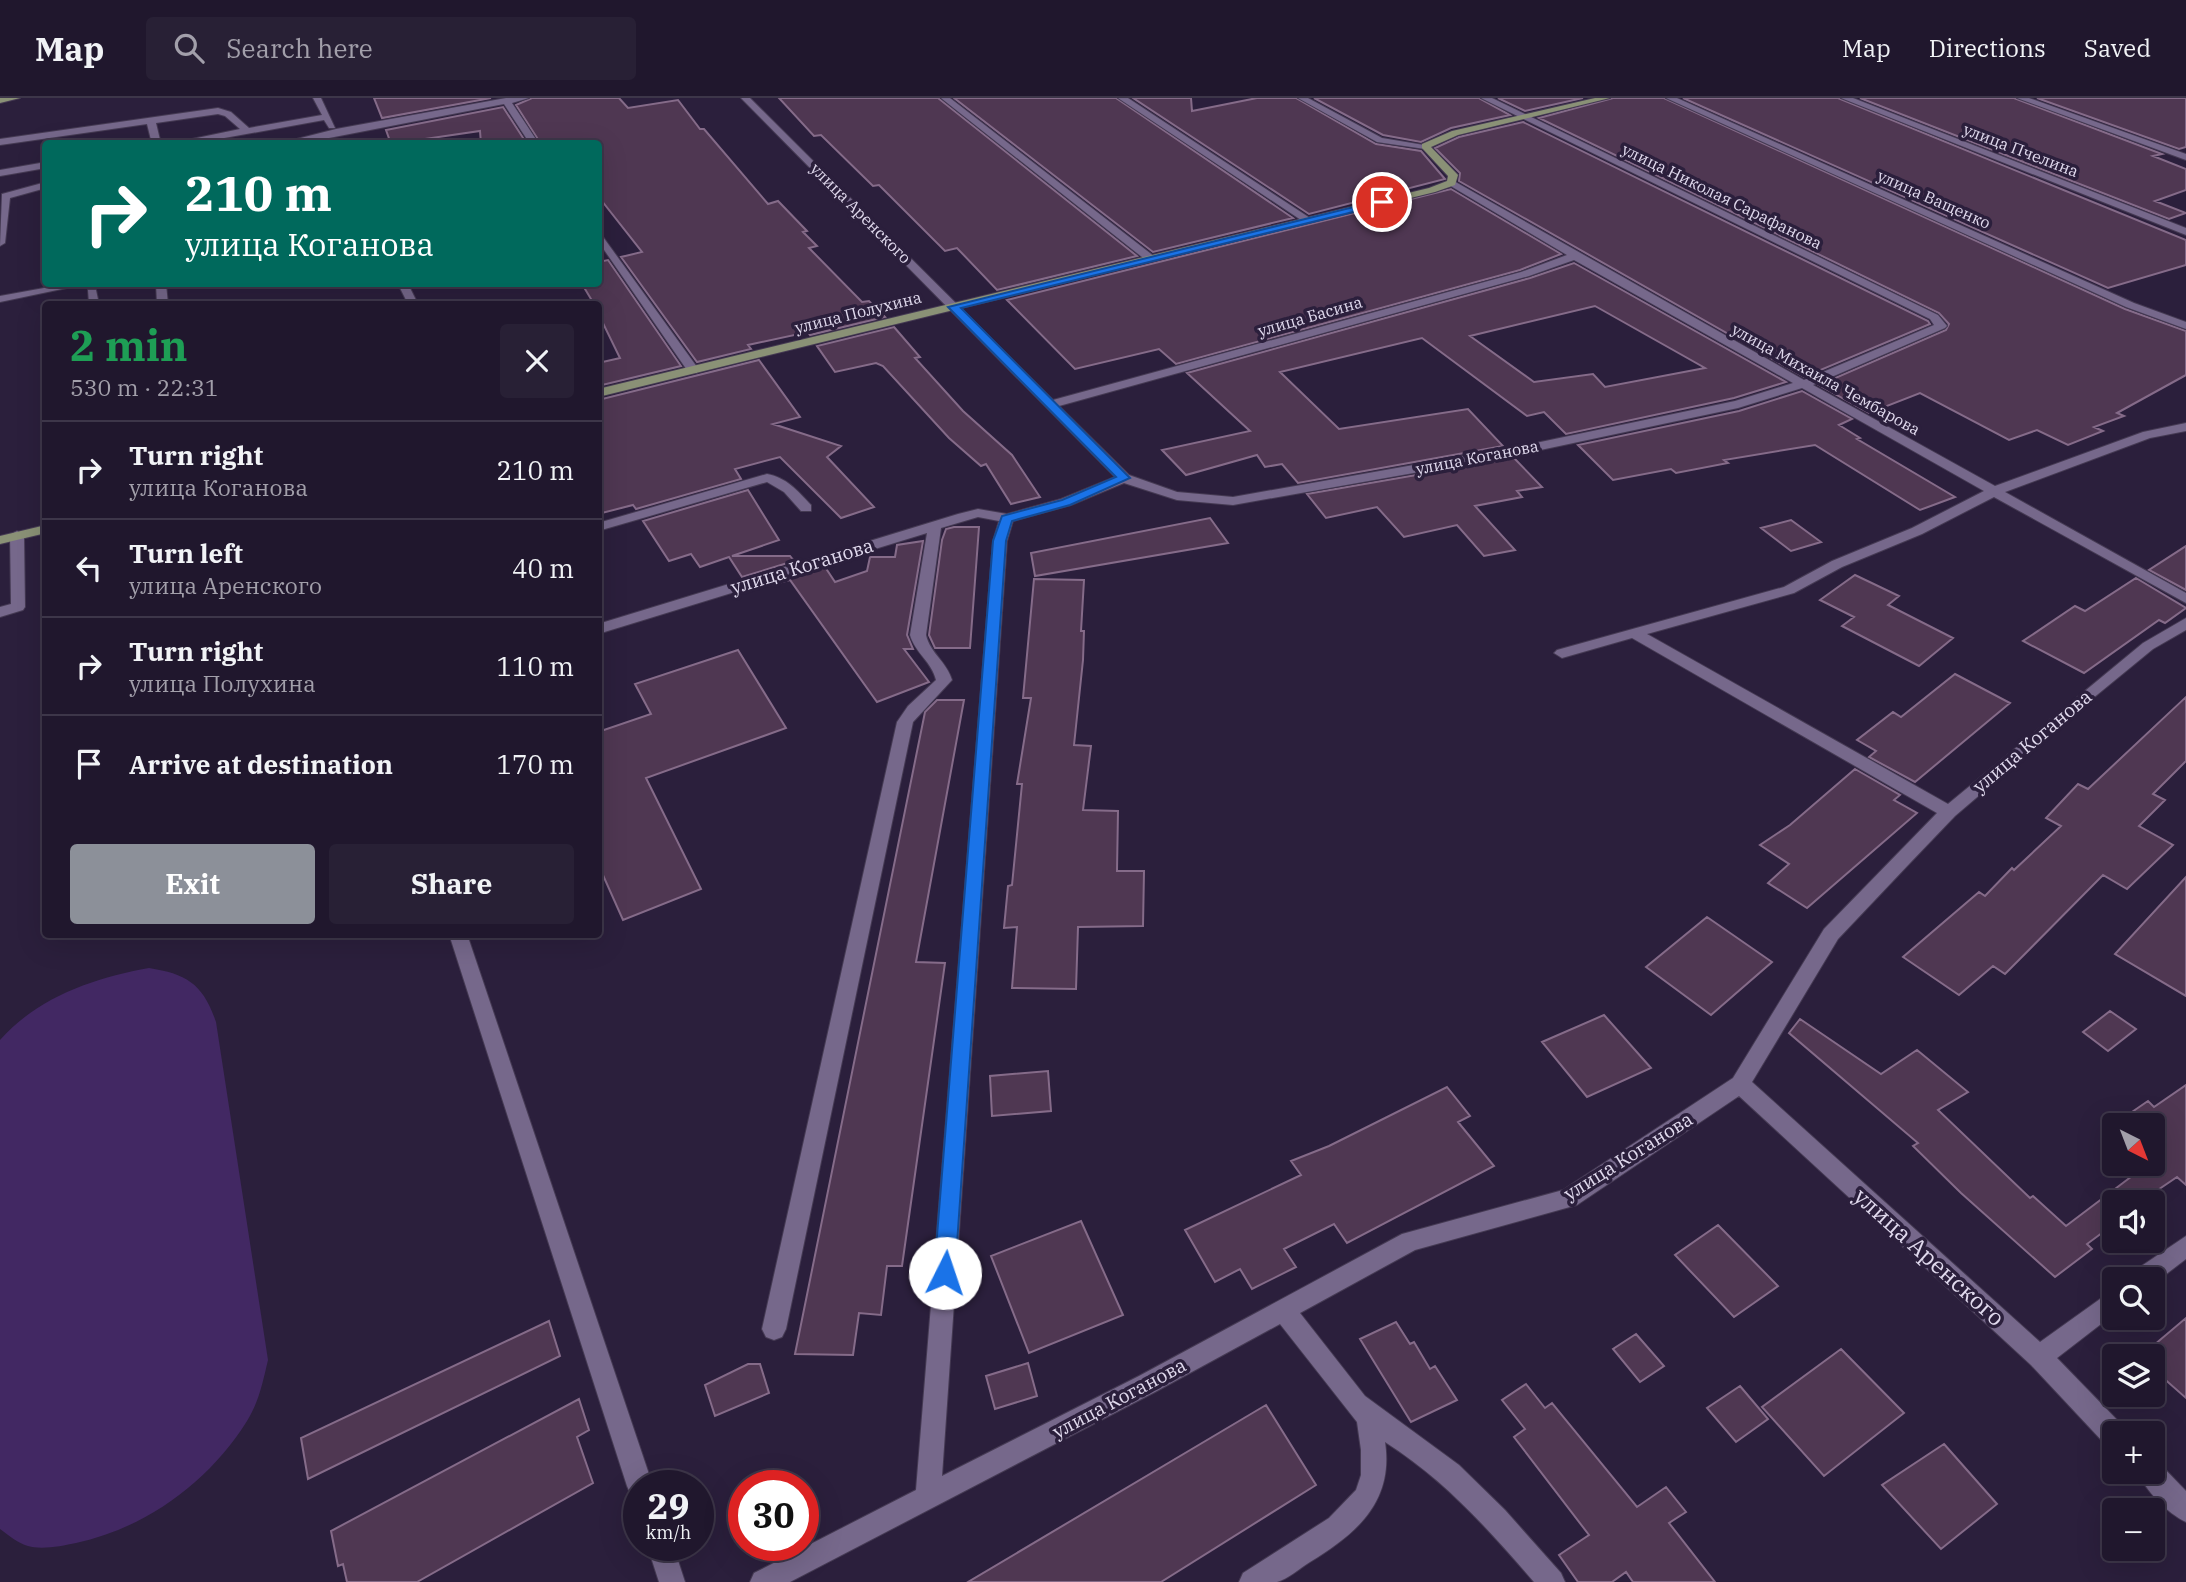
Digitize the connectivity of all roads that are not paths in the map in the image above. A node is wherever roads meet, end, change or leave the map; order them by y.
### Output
1 (16, 98) edge
2 (317, 98) edge
3 (525, 98) edge
4 (745, 98) edge
5 (945, 98) edge
6 (1122, 98) edge
7 (1302, 98) edge
8 (1485, 98) edge
9 (1606, 98) edge
10 (1670, 98) edge
11 (1845, 98) edge
12 (2021, 98) edge
13 (0, 100) edge
14 (506, 101) junction
15 (327, 117) junction
16 (1524, 117) junction
17 (151, 121) junction
18 (247, 131) junction
19 (336, 137) edge
20 (156, 140) edge
21 (195, 140) edge
22 (312, 140) edge
23 (533, 140) edge
24 (0, 142) edge
25 (1425, 146) junction
26 (2186, 157) edge
27 (42, 166) edge
28 (0, 173) edge
29 (1451, 183) junction
30 (42, 186) edge
31 (1308, 220) junction
32 (2186, 232) edge
33 (602, 239) edge
34 (0, 243) edge
35 (1575, 256) junction
36 (1151, 259) junction
37 (82, 287) edge
38 (0, 299) edge
39 (954, 307) junction
40 (1941, 326) joint
41 (2186, 326) edge
42 (693, 370) junction
43 (1804, 384) junction
44 (602, 392) edge
45 (1053, 404) junction
46 (2186, 427) edge
47 (1124, 478) junction
48 (1995, 492) junction
49 (806, 508) dead end
50 (1007, 518) junction
51 (935, 525) junction
52 (602, 526) edge
53 (42, 530) edge
54 (17, 536) junction
55 (0, 540) edge
56 (2186, 599) edge
57 (0, 612) edge
58 (2186, 623) edge
59 (602, 628) edge
60 (1635, 634) junction
61 (1562, 653) dead end
62 (1949, 812) junction
63 (459, 938) edge
64 (1740, 1084) junction
65 (2186, 1246) edge
66 (2158, 1267) edge
67 (2102, 1309) edge
68 (1283, 1310) junction
69 (774, 1329) dead end
70 (2039, 1357) junction
71 (1368, 1417) junction
72 (2102, 1423) edge
73 (635, 1470) edge
74 (2162, 1484) edge
75 (928, 1497) junction
76 (2186, 1509) edge
77 (665, 1561) edge
78 (672, 1582) edge
79 (763, 1582) edge
80 (1252, 1582) edge
81 (1552, 1582) edge

1 - 13 main road
2 - 15 street
3 - 14 street
4 - 39 street, улица Аренского
5 - 36 street
6 - 31 street
7 - 25 street
8 - 16 street, улица Николая Сарафанова
9 - 16 main road
10 - 41 street, улица Ващенко
11 - 32 street, улица Пчелина
12 - 26 street
14 - 19 street
14 - 23 street
15 - 18 street
15 - 19 street
16 - 25 main road
16 - 40 street, улица Николая Сарафанова
17 - 18 street
17 - 20 street
17 - 24 street
18 - 21 street
19 - 22 street
25 - 29 main road
27 - 28 street
29 - 31 main road, улица Полухина
29 - 35 street, улица Михаила Чембарова
30 - 34 street
31 - 36 main road, улица Полухина
33 - 42 street
35 - 43 street, улица Михаила Чембарова
35 - 45 street, улица Басина
36 - 39 main road, улица Полухина
37 - 38 street
39 - 42 main road, улица Полухина
39 - 45 street, улица Аренского
40 - 43 street, улица Коганова
42 - 44 main road, улица Полухина
43 - 47 street, улица Коганова
43 - 48 street, улица Михаила Чембарова
45 - 47 street, улица Аренского
46 - 48 street
47 - 50 street, улица Коганова
48 - 56 street, улица Михаила Чембарова
48 - 60 street
49 - 52 street
50 - 51 street, улица Коганова
50 - 75 street
51 - 59 street, улица Коганова
51 - 69 street
53 - 54 main road
54 - 55 main road
54 - 57 street
58 - 62 street, улица Коганова
60 - 61 street
60 - 62 street
62 - 64 street, улица Коганова
63 - 73 street
64 - 68 street, улица Коганова
64 - 70 street, улица Аренского
65 - 66 street
67 - 70 street
68 - 71 street
68 - 75 street, улица Коганова
70 - 72 street, улица Аренского
71 - 80 street
71 - 81 street
74 - 76 street
75 - 79 street, улица Коганова
77 - 78 street

